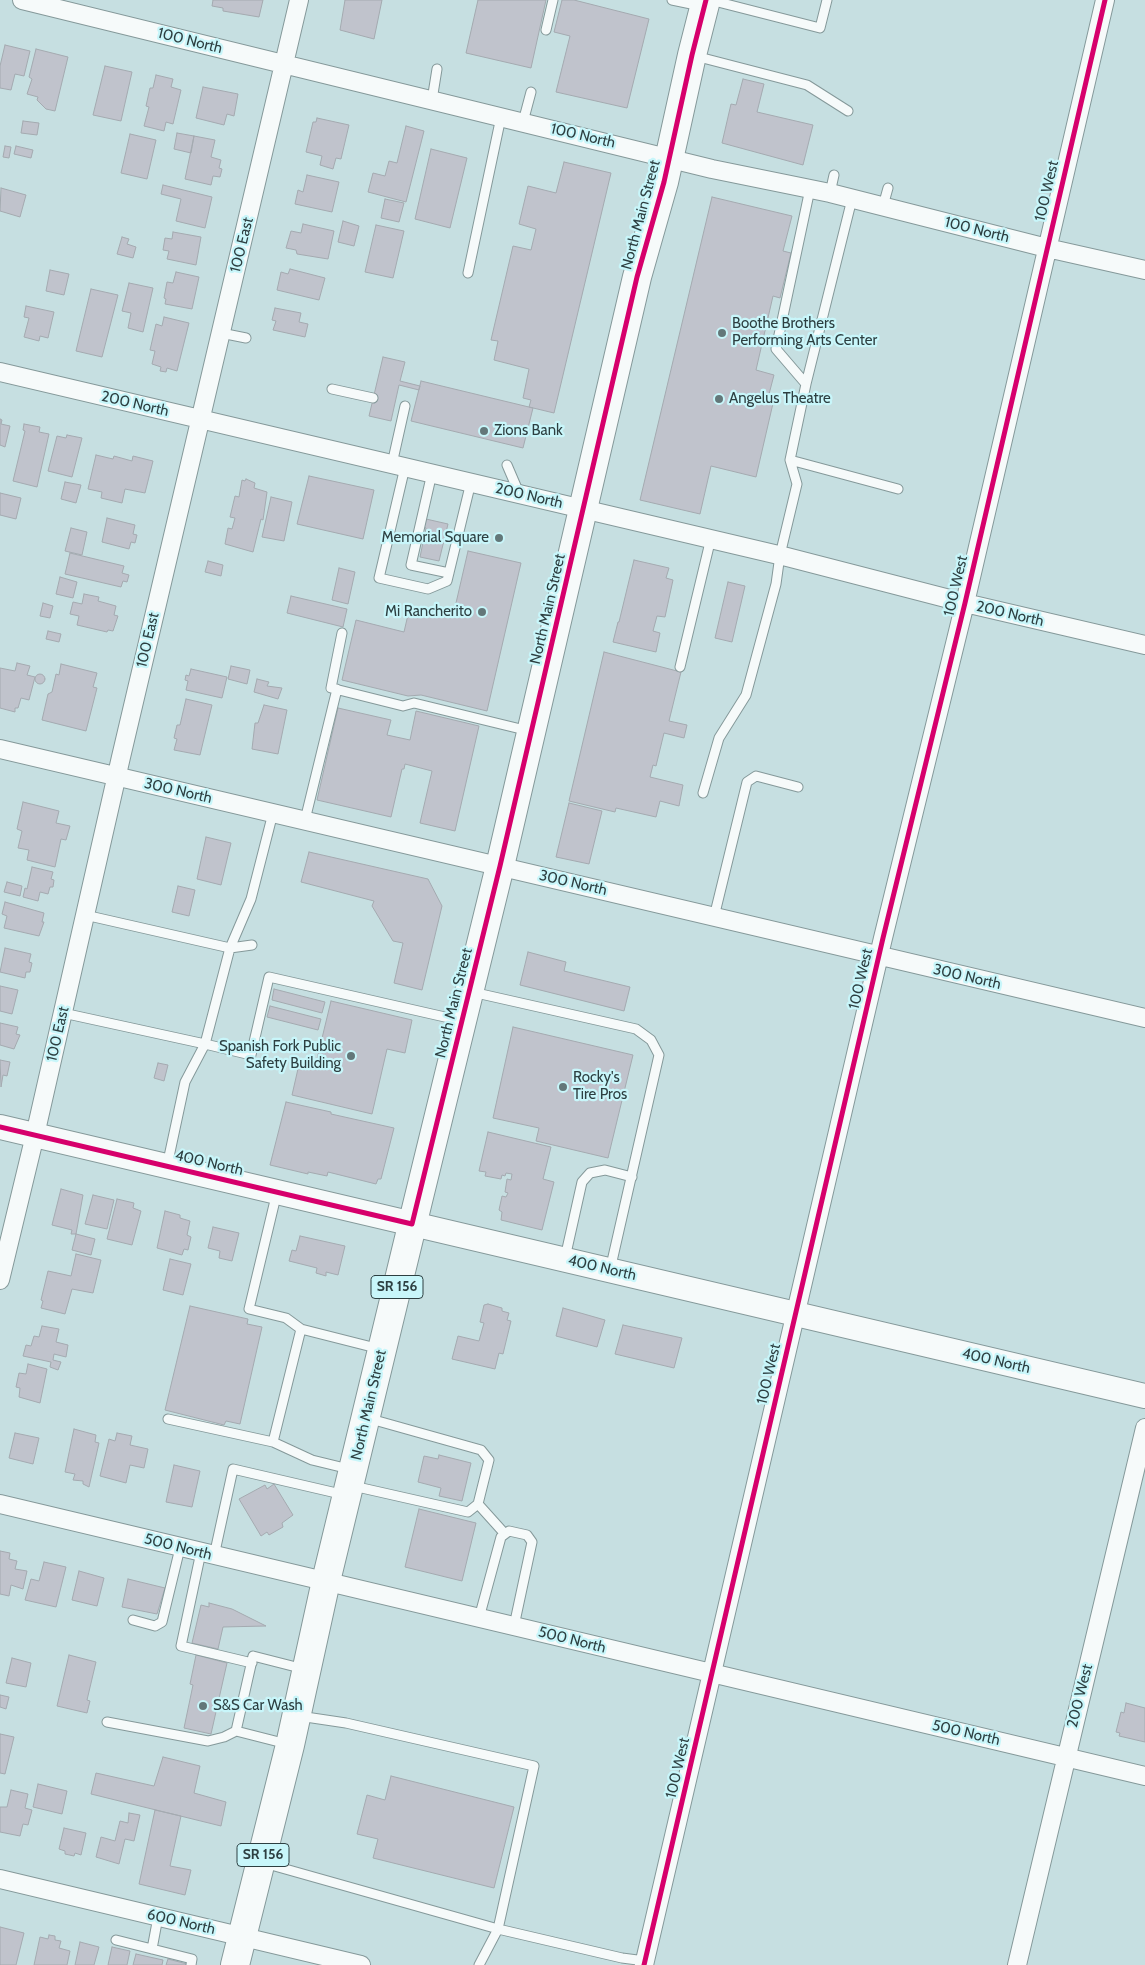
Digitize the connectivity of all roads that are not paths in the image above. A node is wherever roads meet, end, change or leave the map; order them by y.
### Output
1 (22, 0) edge
2 (300, 0) edge
3 (554, 0) edge
4 (672, 0) edge
5 (827, 0) edge
6 (1105, 0) edge
7 (707, 2) edge
8 (546, 30) dead end
9 (692, 55) junction
10 (285, 65) junction
11 (437, 69) dead end
12 (531, 92) dead end
13 (432, 100) junction
14 (848, 111) dead end
15 (501, 117) junction
16 (523, 122) junction
17 (669, 158) junction
18 (834, 175) dead end
19 (810, 188) junction
20 (888, 188) dead end
21 (830, 193) junction
22 (852, 199) junction
23 (883, 206) junction
24 (1047, 248) junction
25 (1145, 270) edge
26 (468, 273) dead end
27 (220, 333) junction
28 (246, 338) dead end
29 (0, 372) edge
30 (806, 384) junction
31 (332, 389) dead end
32 (373, 398) dead end
33 (405, 406) dead end
34 (200, 419) junction
35 (790, 460) junction
36 (398, 465) junction
37 (507, 465) dead end
38 (432, 473) junction
39 (471, 482) junction
40 (898, 489) dead end
41 (519, 493) junction
42 (584, 509) junction
43 (711, 538) junction
44 (780, 555) junction
45 (449, 573) junction
46 (965, 603) junction
47 (342, 633) dead end
48 (1145, 645) edge
49 (680, 666) dead end
50 (337, 689) junction
51 (532, 732) junction
52 (0, 749) edge
53 (116, 776) junction
54 (798, 787) dead end
55 (703, 793) dead end
56 (273, 813) junction
57 (305, 820) junction
58 (500, 866) junction
59 (85, 915) junction
60 (714, 917) junction
61 (252, 945) dead end
62 (230, 948) junction
63 (879, 956) junction
64 (470, 991) junction
65 (63, 1012) junction
66 (1145, 1018) edge
67 (462, 1021) junction
68 (205, 1044) junction
69 (0, 1127) edge
70 (35, 1135) junction
71 (167, 1166) junction
72 (632, 1177) junction
73 (277, 1192) junction
74 (412, 1224) junction
75 (565, 1260) junction
76 (610, 1270) junction
77 (0, 1280) edge
78 (796, 1314) junction
79 (301, 1329) junction
80 (382, 1350) junction
81 (1145, 1396) edge
82 (366, 1417) junction
83 (168, 1419) dead end
84 (1145, 1428) edge
85 (273, 1442) junction
86 (351, 1484) junction
87 (0, 1504) edge
88 (478, 1504) junction
89 (505, 1534) junction
90 (180, 1548) junction
91 (208, 1554) junction
92 (326, 1581) junction
93 (479, 1618) junction
94 (133, 1620) dead end
95 (514, 1626) junction
96 (252, 1663) junction
97 (307, 1670) junction
98 (712, 1673) junction
99 (296, 1716) junction
100 (107, 1722) dead end
101 (236, 1731) junction
102 (290, 1745) junction
103 (1066, 1757) junction
104 (1145, 1776) edge
105 (261, 1862) junction
106 (0, 1879) edge
107 (158, 1917) junction
108 (498, 1929) junction
109 (241, 1936) junction
110 (116, 1940) dead end
111 (152, 1949) junction
112 (645, 1963) edge
113 (191, 1965) edge
114 (235, 1965) edge
115 (361, 1965) edge
116 (479, 1965) edge
117 (1017, 1965) edge

1 - 10 street, 100 North
2 - 10 street, 100 East
3 - 8 lane
4 - 7 lane
5 - 7 lane
6 - 24 street, 100 West
7 - 9 main road, North Main Street / SR 156
9 - 14 lane
9 - 17 main road, North Main Street / SR 156
10 - 13 street, 100 North
10 - 27 street, 100 East
11 - 13 lane
12 - 16 lane
13 - 15 street, 100 North
15 - 16 street, 100 North
15 - 26 lane
16 - 17 street, 100 North
17 - 19 street, 100 North
17 - 42 main road, North Main Street / SR 156
18 - 21 lane
19 - 21 street, 100 North
19 - 30 lane
20 - 23 lane
21 - 22 street, 100 North
22 - 23 street, 100 North
22 - 30 lane
23 - 24 street, 100 North
24 - 25 street, 100 North
24 - 46 street, 100 West
27 - 28 lane
27 - 34 street, 100 East
29 - 34 street, 200 North
30 - 35 lane
31 - 32 lane
33 - 36 lane
34 - 36 street, 200 North
34 - 53 street, 100 East
35 - 40 lane
35 - 44 lane
36 - 38 street, 200 North
36 - 45 lane
37 - 41 lane
38 - 39 street, 200 North
38 - 45 lane
39 - 41 street, 200 North
39 - 45 lane
41 - 42 street, 200 North
42 - 43 street, 200 North
42 - 51 main road, North Main Street / SR 156
43 - 44 street, 200 North
43 - 49 lane
44 - 46 street, 200 North
44 - 55 lane
46 - 48 street, 200 North
46 - 63 street, 100 West
47 - 50 lane
50 - 51 lane
50 - 57 lane
51 - 58 main road, North Main Street / SR 156
52 - 53 street, 300 North
53 - 56 street, 300 North
53 - 59 street, 100 East
54 - 60 lane
56 - 57 street, 300 North
56 - 62 lane
57 - 58 street, 300 North
58 - 60 street, 300 North
58 - 64 main road, North Main Street / SR 156
59 - 62 lane
59 - 65 street, 100 East
60 - 63 street, 300 North
61 - 62 lane
62 - 68 lane
63 - 66 street, 300 North
63 - 78 street, 100 West
64 - 67 main road, North Main Street / SR 156
64 - 72 lane
65 - 68 lane
65 - 70 street, 100 East
67 - 68 lane
67 - 74 main road, North Main Street / SR 156
68 - 71 lane
69 - 70 main road, 400 North
70 - 71 main road, 400 North
70 - 77 street, 100 East
71 - 73 main road, 400 North
72 - 75 lane
72 - 76 lane
73 - 74 main road, 400 North
73 - 79 lane
74 - 75 main road, 400 North
74 - 80 main road, North Main Street / SR 156
75 - 76 main road, 400 North
76 - 78 main road, 400 North
78 - 81 main road, 400 North
78 - 98 street, 100 West
79 - 80 lane
79 - 85 lane
80 - 82 main road, North Main Street / SR 156
82 - 86 main road, North Main Street / SR 156
82 - 88 lane
83 - 85 lane
84 - 103 street, 200 West
85 - 86 lane
86 - 88 lane
86 - 91 lane
86 - 92 main road, North Main Street / SR 156
87 - 90 street, 500 North
88 - 89 lane
89 - 93 lane
89 - 95 lane
90 - 91 street, 500 North
90 - 94 lane
91 - 92 street, 500 North
91 - 96 lane
92 - 93 street, 500 North
92 - 97 main road, North Main Street / SR 156
93 - 95 street, 500 North
95 - 98 street, 500 North
96 - 97 lane
96 - 101 lane
97 - 99 main road, North Main Street / SR 156
98 - 103 street, 500 North
98 - 112 street, 100 West
99 - 102 main road, North Main Street / SR 156
99 - 108 lane
100 - 101 lane
101 - 102 lane
102 - 105 main road, North Main Street / SR 156
103 - 104 street, 500 North
103 - 117 street, 200 West
105 - 108 lane
105 - 109 main road, North Main Street / SR 156
106 - 107 street, 600 North
107 - 109 street, 600 North
107 - 111 lane
108 - 112 lane
108 - 116 lane
109 - 114 main road, North Main Street / SR 156
109 - 115 street, 600 North
110 - 111 lane
111 - 113 lane

